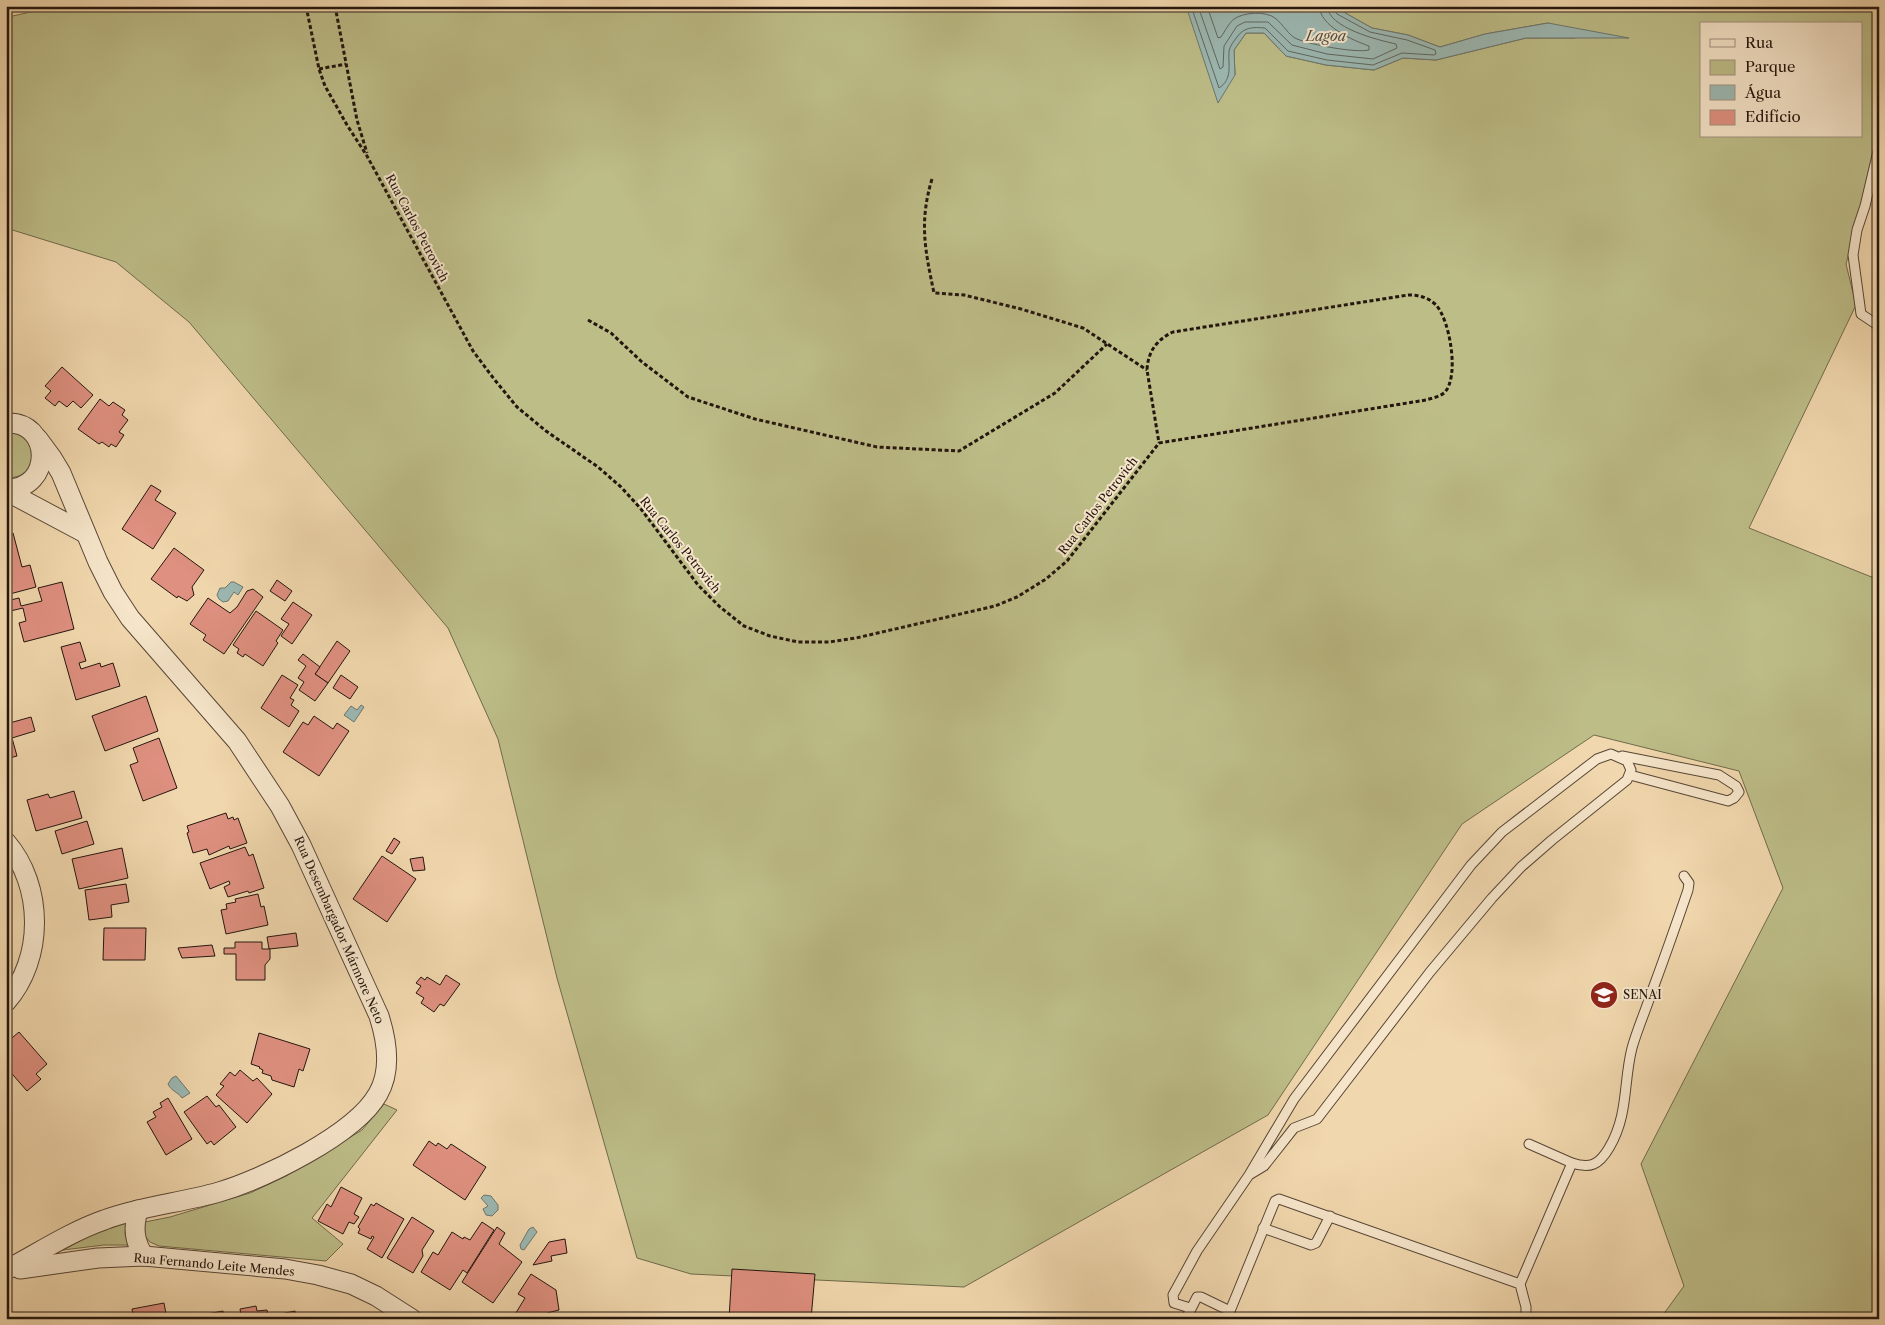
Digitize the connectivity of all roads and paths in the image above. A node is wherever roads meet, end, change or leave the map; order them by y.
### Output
1 (306, 6) edge
2 (335, 6) edge
3 (346, 64) junction
4 (319, 69) junction
5 (1879, 147) edge
6 (367, 156) junction
7 (932, 179) dead end
8 (588, 320) dead end
9 (1879, 326) edge
10 (1107, 344) junction
11 (1147, 370) junction
12 (6, 423) edge
13 (38, 439) junction
14 (1159, 443) junction
15 (6, 490) edge
16 (85, 533) junction
17 (1611, 754) junction
18 (1630, 775) junction
19 (6, 842) edge
20 (1684, 876) dead end
21 (6, 1002) edge
22 (1529, 1144) dead end
23 (1572, 1163) junction
24 (1249, 1175) junction
25 (138, 1210) junction
26 (1330, 1216) junction
27 (1264, 1228) junction
28 (144, 1256) junction
29 (6, 1270) edge
30 (1520, 1284) junction
31 (1190, 1308) junction
32 (412, 1319) edge
33 (1186, 1319) edge
34 (1526, 1319) edge

1 - 4 path, Rua Carlos Petrovich
2 - 3 path, Rua Carlos Petrovich
3 - 4 path
3 - 6 path, Rua Carlos Petrovich
4 - 6 path, Rua Carlos Petrovich
5 - 9 lane
6 - 14 path, Rua Carlos Petrovich
7 - 10 path
8 - 10 path
10 - 11 path
11 - 14 path
11 - 14 path
12 - 13 street, Rua Desembargador Mármore Neto
13 - 15 street
13 - 16 street, Rua Desembargador Mármore Neto
15 - 16 street
16 - 25 street, Rua Desembargador Mármore Neto
17 - 18 lane
17 - 18 lane
17 - 24 lane
18 - 24 lane
19 - 21 street
20 - 23 lane
22 - 23 lane
23 - 30 lane
24 - 31 lane
25 - 28 street
25 - 29 street, Rua Desembargador Mármore Neto
26 - 27 lane
26 - 27 lane
26 - 30 lane
27 - 31 lane
28 - 29 street, Rua Fernando Leite Mendes
28 - 32 street, Rua Fernando Leite Mendes
30 - 34 lane
31 - 33 lane

